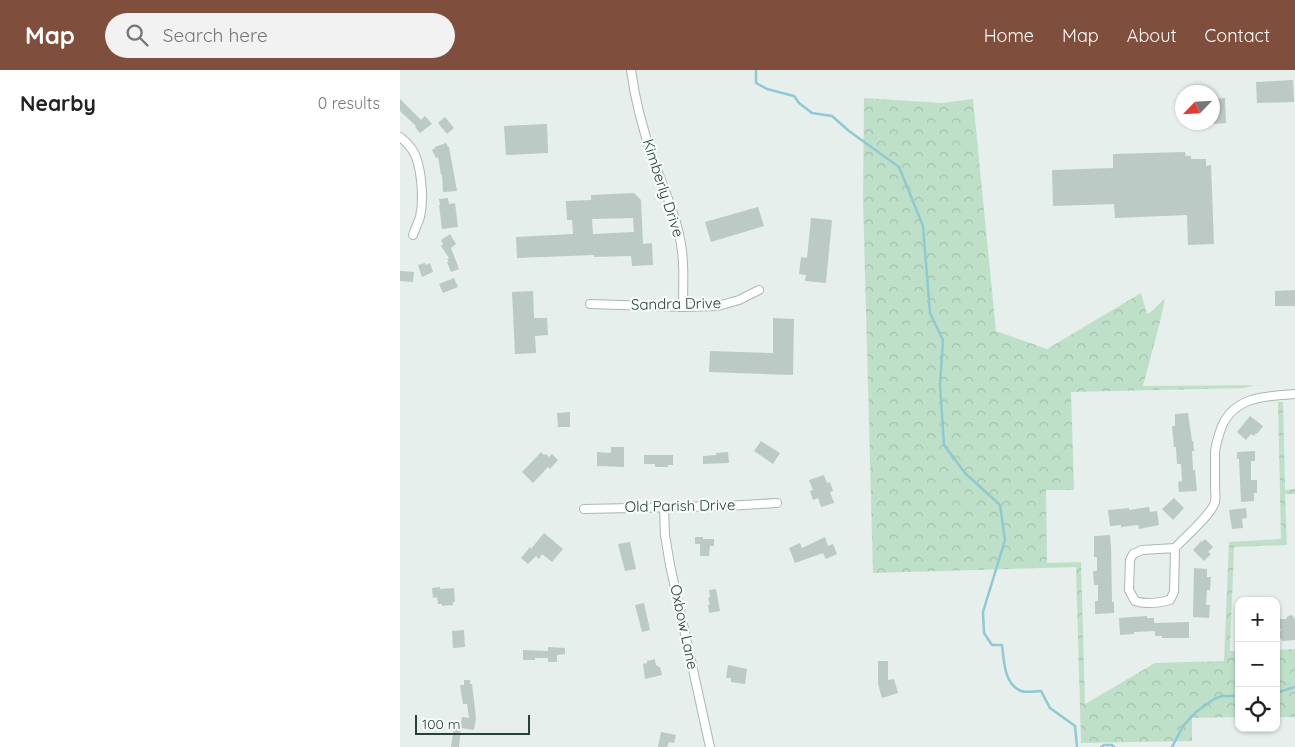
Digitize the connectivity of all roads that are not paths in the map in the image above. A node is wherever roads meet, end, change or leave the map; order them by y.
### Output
1 (631, 70) edge
2 (400, 137) edge
3 (413, 235) dead end
4 (759, 290) dead end
5 (590, 304) dead end
6 (683, 307) junction
7 (1295, 394) edge
8 (777, 503) dead end
9 (664, 507) junction
10 (584, 509) dead end
11 (1175, 548) junction
12 (710, 747) edge

1 - 6 street, Kimberly Drive
2 - 3 street
4 - 6 street, Sandra Drive
5 - 6 street, Sandra Drive
7 - 11 street
8 - 9 street, Old Parish Drive
9 - 10 street, Old Parish Drive
9 - 12 street, Oxbow Lane
11 - 11 street

